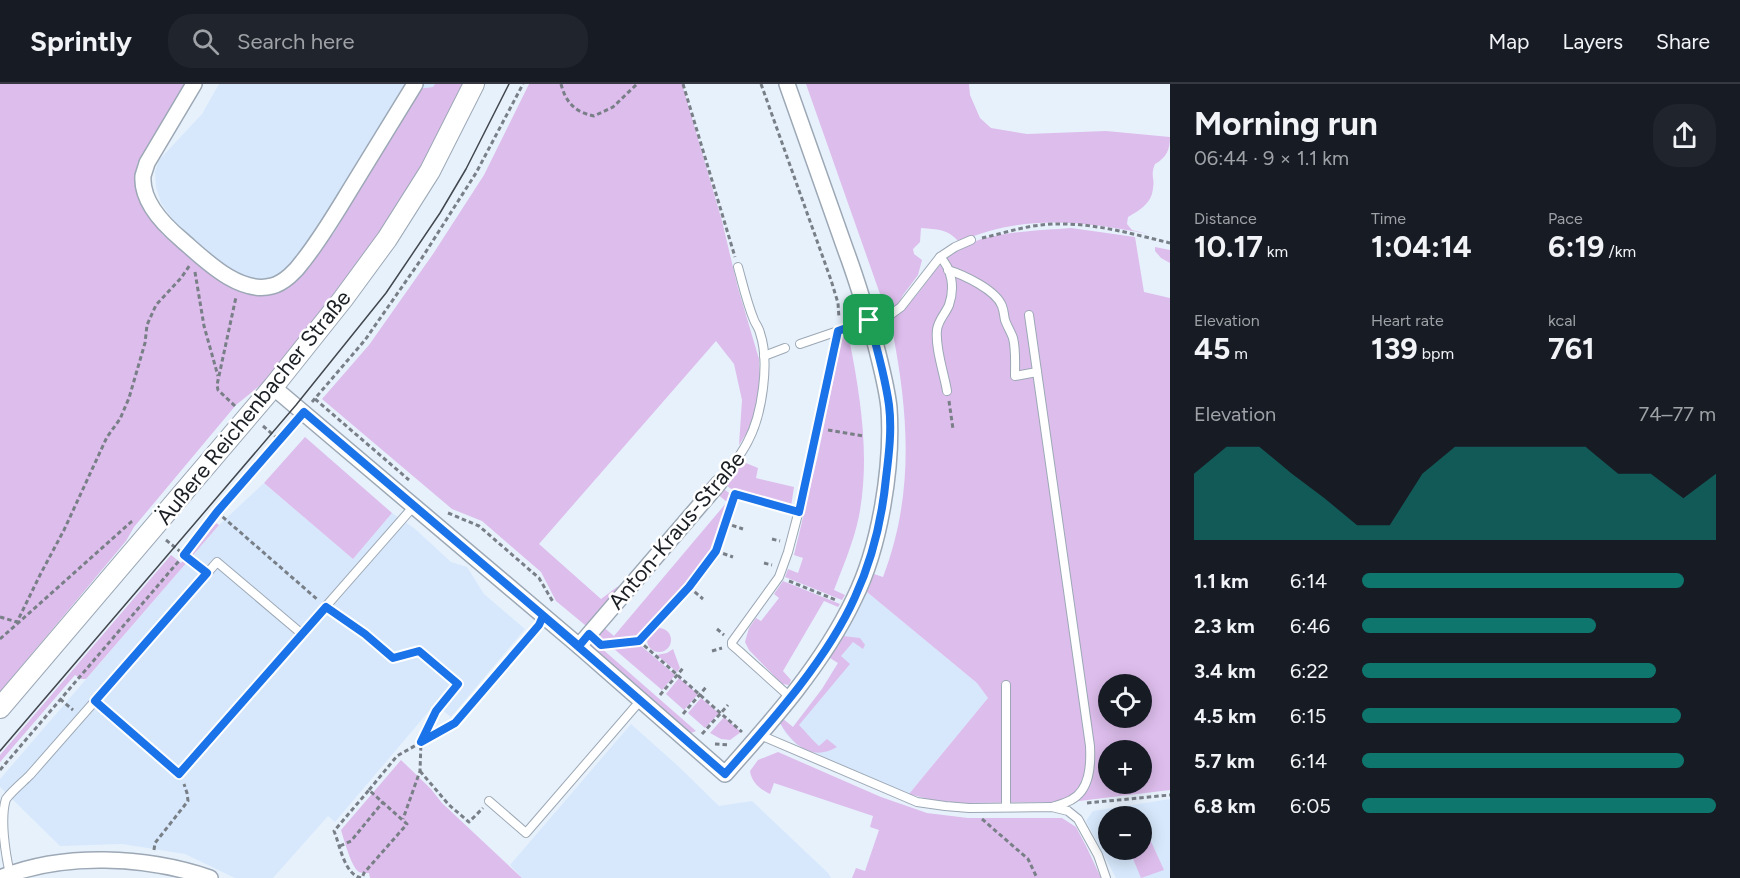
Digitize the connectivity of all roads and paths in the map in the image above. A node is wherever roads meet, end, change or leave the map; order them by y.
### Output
1 (194, 84) edge
2 (415, 84) edge
3 (474, 84) edge
4 (523, 84) edge
5 (561, 84) edge
6 (637, 84) edge
7 (683, 84) edge
8 (761, 84) edge
9 (787, 84) edge
10 (971, 240) joint
11 (1170, 243) edge
12 (940, 257) junction
13 (738, 267) joint
14 (948, 270) junction
15 (239, 283) junction
16 (1029, 315) dead end
17 (869, 320) junction
18 (838, 331) junction
19 (800, 344) dead end
20 (785, 348) dead end
21 (764, 356) junction
22 (1037, 372) junction
23 (219, 378) junction
24 (273, 387) junction
25 (947, 391) joint
26 (315, 399) junction
27 (232, 403) dead end
28 (304, 412) junction
29 (262, 424) dead end
30 (817, 428) junction
31 (953, 429) dead end
32 (864, 436) dead end
33 (279, 440) junction
34 (413, 483) dead end
35 (719, 483) joint
36 (440, 506) dead end
37 (413, 507) junction
38 (217, 512) junction
39 (799, 512) junction
40 (131, 522) dead end
41 (725, 523) junction
42 (743, 529) dead end
43 (165, 539) dead end
44 (716, 551) junction
45 (184, 555) junction
46 (734, 557) dead end
47 (207, 573) junction
48 (779, 577) junction
49 (689, 587) junction
50 (703, 599) dead end
51 (851, 606) junction
52 (326, 607) junction
53 (558, 608) dead end
54 (543, 616) junction
55 (0, 617) edge
56 (17, 622) junction
57 (302, 634) junction
58 (589, 634) junction
59 (0, 639) edge
60 (639, 641) junction
61 (601, 645) junction
62 (579, 646) junction
63 (610, 652) dead end
64 (684, 667) dead end
65 (677, 675) junction
66 (1006, 685) dead end
67 (707, 686) dead end
68 (700, 694) junction
69 (790, 697) junction
70 (60, 699) junction
71 (95, 701) junction
72 (640, 701) junction
73 (668, 701) dead end
74 (728, 705) dead end
75 (0, 708) edge
76 (675, 708) dead end
77 (721, 713) junction
78 (81, 717) junction
79 (699, 728) dead end
80 (760, 735) junction
81 (739, 739) dead end
82 (421, 742) junction
83 (713, 744) dead end
84 (733, 744) dead end
85 (0, 770) edge
86 (420, 771) junction
87 (179, 774) junction
88 (369, 790) junction
89 (1170, 795) edge
90 (489, 801) joint
91 (384, 802) junction
92 (1087, 803) dead end
93 (1006, 807) junction
94 (1052, 807) junction
95 (969, 808) junction
96 (403, 819) junction
97 (340, 846) junction
98 (151, 862) junction
99 (5, 876) edge
100 (210, 878) edge
101 (363, 878) edge
102 (1037, 878) edge
103 (1106, 878) edge

1 - 15 street
2 - 15 street
3 - 24 street, Äußere Reichenbacher Straße
4 - 26 path
5 - 6 path
7 - 13 path
8 - 18 path
9 - 17 street
10 - 11 path
10 - 12 lane
12 - 14 lane
12 - 17 lane
13 - 21 lane, Anton-Kraus-Straße
14 - 22 lane
14 - 25 lane
15 - 23 path
16 - 22 lane
17 - 18 lane
17 - 51 street
18 - 19 lane
18 - 30 lane
20 - 21 lane
21 - 35 lane, Anton-Kraus-Straße
22 - 94 lane
23 - 27 path
23 - 56 path
24 - 28 street
24 - 75 street, Äußere Reichenbacher Straße
25 - 31 path
26 - 28 path
26 - 34 path
28 - 33 path
28 - 37 street
29 - 33 path
30 - 32 path
30 - 39 lane
33 - 38 path
35 - 58 street, Anton-Kraus-Straße
36 - 53 path
37 - 52 lane
37 - 54 street
38 - 45 path
38 - 52 path
39 - 41 path
39 - 48 lane
40 - 56 path
41 - 42 path
41 - 44 path
43 - 45 path
44 - 46 path
44 - 49 path
45 - 47 path
45 - 70 path
47 - 57 lane
47 - 71 lane
48 - 51 path
48 - 69 lane
49 - 50 path
49 - 60 path
51 - 69 street
52 - 57 lane
52 - 82 path
54 - 62 street
54 - 82 path
55 - 56 path
56 - 59 path
57 - 87 lane
58 - 61 path
58 - 62 street, Anton-Kraus-Straße
60 - 61 path
60 - 65 path
61 - 63 path
62 - 72 street
64 - 65 path
65 - 68 path
65 - 73 path
66 - 93 lane
67 - 68 path
68 - 76 path
68 - 77 path
69 - 80 street
70 - 78 path
70 - 85 path
71 - 78 lane
71 - 87 lane
72 - 80 street
72 - 90 lane
74 - 77 path
77 - 79 path
77 - 81 path
78 - 99 lane
80 - 95 lane
82 - 86 path
82 - 88 path
83 - 84 path
86 - 90 path
86 - 96 path
87 - 98 path
88 - 91 path
88 - 97 path
89 - 92 path
91 - 96 path
91 - 97 path
93 - 94 lane
93 - 95 lane
94 - 103 lane
95 - 102 path
96 - 101 path
97 - 101 path
98 - 99 street
98 - 100 street

